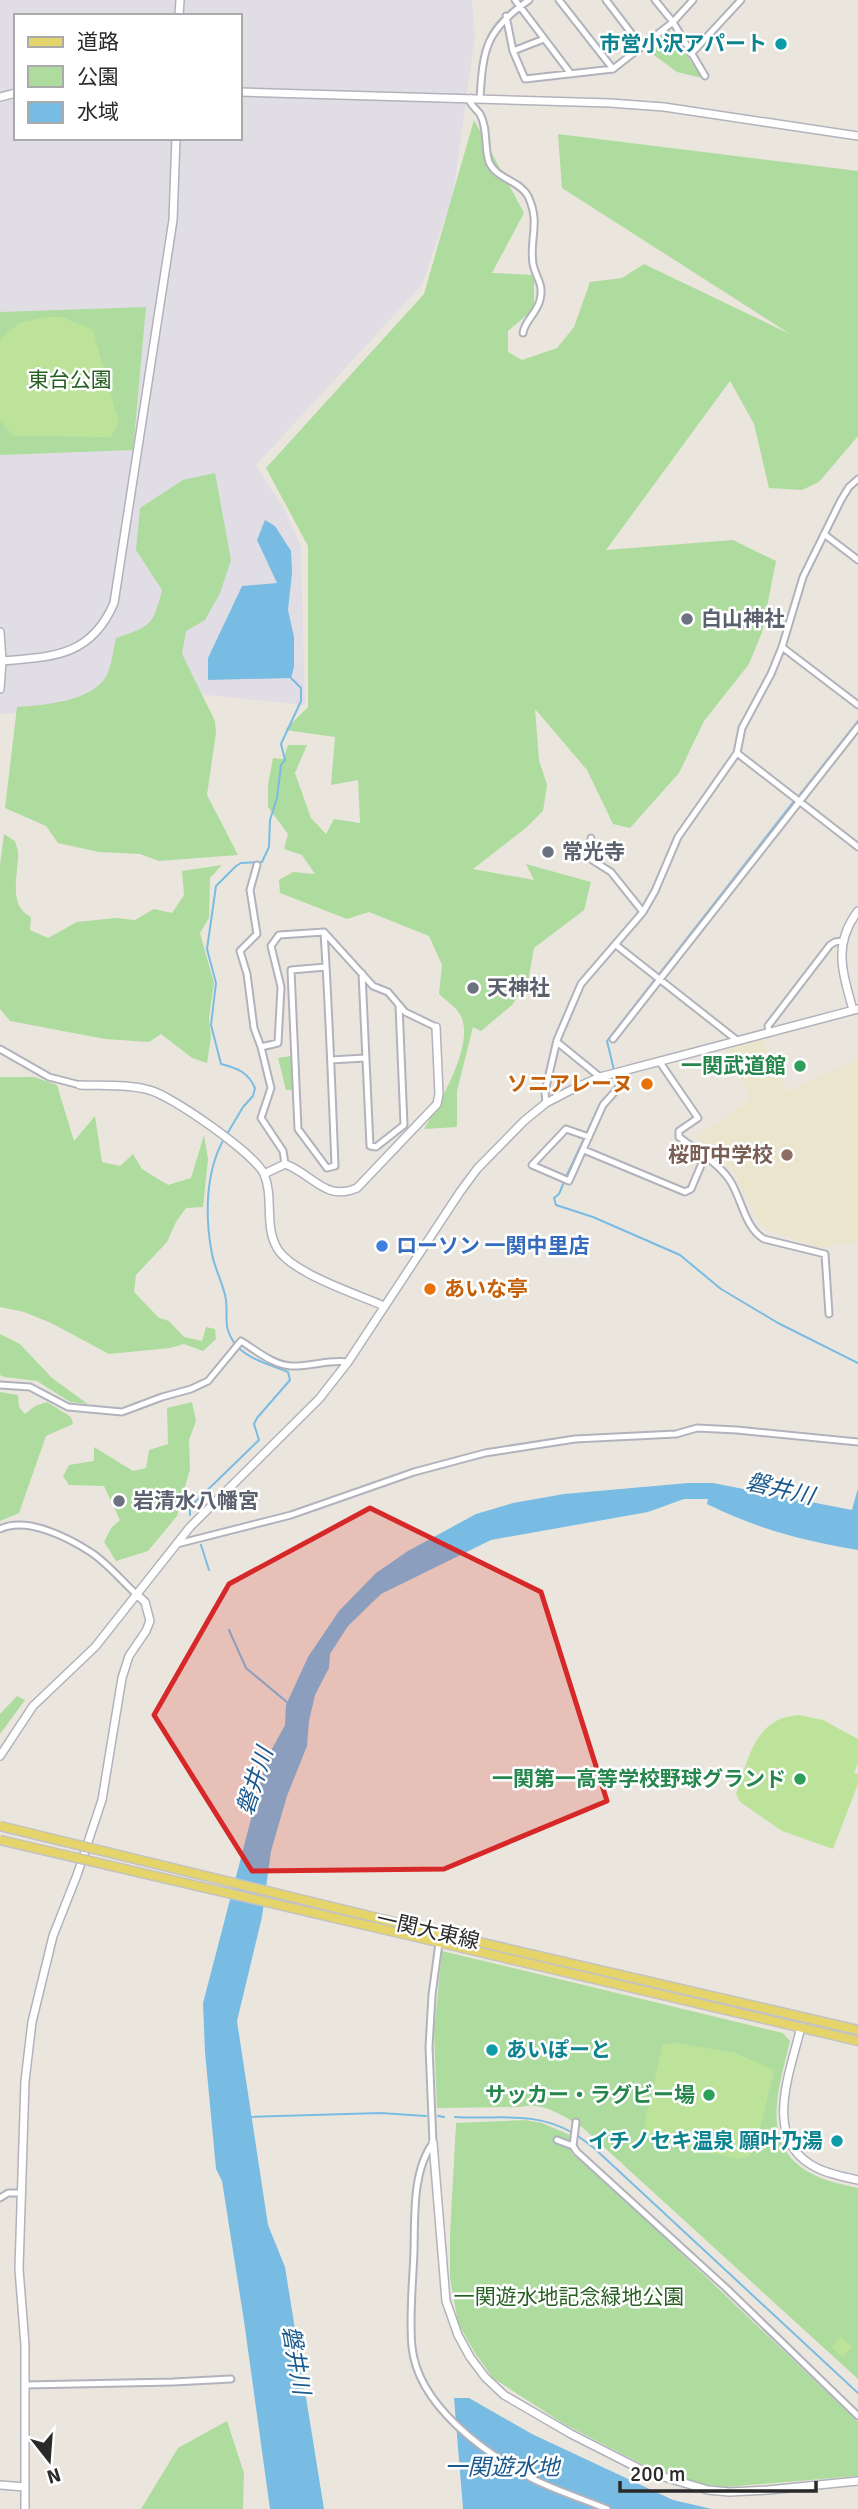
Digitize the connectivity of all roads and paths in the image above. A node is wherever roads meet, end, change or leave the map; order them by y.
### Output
1 (515, 0) edge
2 (529, 0) edge
3 (559, 0) edge
4 (606, 0) edge
5 (655, 0) edge
6 (693, 0) edge
7 (741, 0) edge
8 (520, 6) junction
9 (506, 16) junction
10 (673, 22) junction
11 (544, 39) junction
12 (641, 46) junction
13 (513, 51) junction
14 (691, 54) junction
15 (612, 69) junction
16 (571, 74) junction
17 (705, 76) dead end
18 (242, 92) edge
19 (475, 98) junction
20 (858, 136) edge
21 (176, 140) edge
22 (523, 333) dead end
23 (858, 479) edge
24 (824, 534) junction
25 (858, 560) edge
26 (0, 632) edge
27 (782, 647) junction
28 (1, 661) edge
29 (0, 689) edge
30 (858, 705) edge
31 (858, 727) edge
32 (737, 753) junction
33 (799, 802) junction
34 (591, 838) dead end
35 (858, 847) edge
36 (257, 865) dead end
37 (858, 911) edge
38 (643, 912) junction
39 (324, 932) junction
40 (842, 941) junction
41 (617, 945) junction
42 (326, 967) junction
43 (362, 973) junction
44 (659, 979) junction
45 (399, 1005) junction
46 (855, 1010) edge
47 (436, 1027) joint
48 (769, 1033) junction
49 (614, 1039) dead end
50 (738, 1041) junction
51 (556, 1042) junction
52 (261, 1047) junction
53 (0, 1049) edge
54 (365, 1058) junction
55 (331, 1060) junction
56 (659, 1062) junction
57 (618, 1073) junction
58 (600, 1077) junction
59 (80, 1085) joint
60 (546, 1103) junction
61 (589, 1137) junction
62 (584, 1150) junction
63 (705, 1156) junction
64 (285, 1164) junction
65 (264, 1174) junction
66 (384, 1306) junction
67 (829, 1314) dead end
68 (348, 1362) junction
69 (0, 1385) edge
70 (858, 1442) edge
71 (0, 1529) edge
72 (174, 1545) junction
73 (136, 1594) junction
74 (0, 1756) edge
75 (0, 1826) edge
76 (0, 1840) edge
77 (426, 1935) junction
78 (439, 1942) junction
79 (801, 2027) junction
80 (858, 2030) edge
81 (858, 2041) edge
82 (576, 2122) dead end
83 (557, 2140) dead end
84 (433, 2143) junction
85 (573, 2146) junction
86 (858, 2180) edge
87 (20, 2193) junction
88 (0, 2198) edge
89 (231, 2379) dead end
90 (25, 2385) junction
91 (858, 2416) edge
92 (858, 2481) edge
93 (0, 2485) edge
94 (25, 2487) junction
95 (26, 2509) edge
96 (607, 2509) edge

1 - 8 street
2 - 8 street
3 - 15 street
4 - 12 street
5 - 10 street
6 - 10 street
7 - 14 street
8 - 9 street
8 - 11 street
9 - 13 street
9 - 19 street
10 - 12 street
10 - 14 street
11 - 13 street
11 - 16 street
12 - 15 street
13 - 16 street
14 - 17 street
15 - 16 street
18 - 19 street
19 - 20 street
19 - 22 street
21 - 28 street
23 - 24 street
24 - 25 street
24 - 27 street
26 - 28 street
27 - 30 street
27 - 32 street
28 - 29 street
31 - 33 street
32 - 33 street
32 - 38 street
33 - 35 street
33 - 44 street
34 - 38 street
36 - 52 street
37 - 40 street
38 - 41 street
39 - 42 street
39 - 43 street
39 - 52 street
40 - 46 street
40 - 48 street
41 - 44 street
41 - 51 street
42 - 55 street
42 - 55 street
43 - 45 street
43 - 54 street
44 - 49 street
44 - 50 street
45 - 47 street
45 - 54 street
46 - 48 street
47 - 64 street
48 - 50 street
50 - 56 street
51 - 58 street
51 - 60 street
52 - 64 street
53 - 59 street
54 - 55 street
56 - 57 street
56 - 63 street
57 - 58 street
57 - 61 street
58 - 60 street
59 - 65 street
60 - 66 street
61 - 62 street
61 - 62 street
62 - 63 street
63 - 67 street
64 - 65 street
65 - 66 street
66 - 68 street
68 - 69 street
68 - 72 street
70 - 72 street
71 - 73 street
72 - 73 street
73 - 74 street
73 - 87 street
75 - 77 main road, 一関大東線, bridge
76 - 77 main road, 一関大東線, bridge
77 - 78 main road, 一関大東線
77 - 80 main road, 一関大東線
78 - 79 main road, 一関大東線
78 - 84 street
79 - 81 main road, 一関大東線
79 - 86 street
82 - 85 street
83 - 85 street
84 - 92 street
84 - 96 street
85 - 91 street
87 - 88 street
87 - 90 street
89 - 90 street
90 - 94 street
93 - 94 street
94 - 95 street

